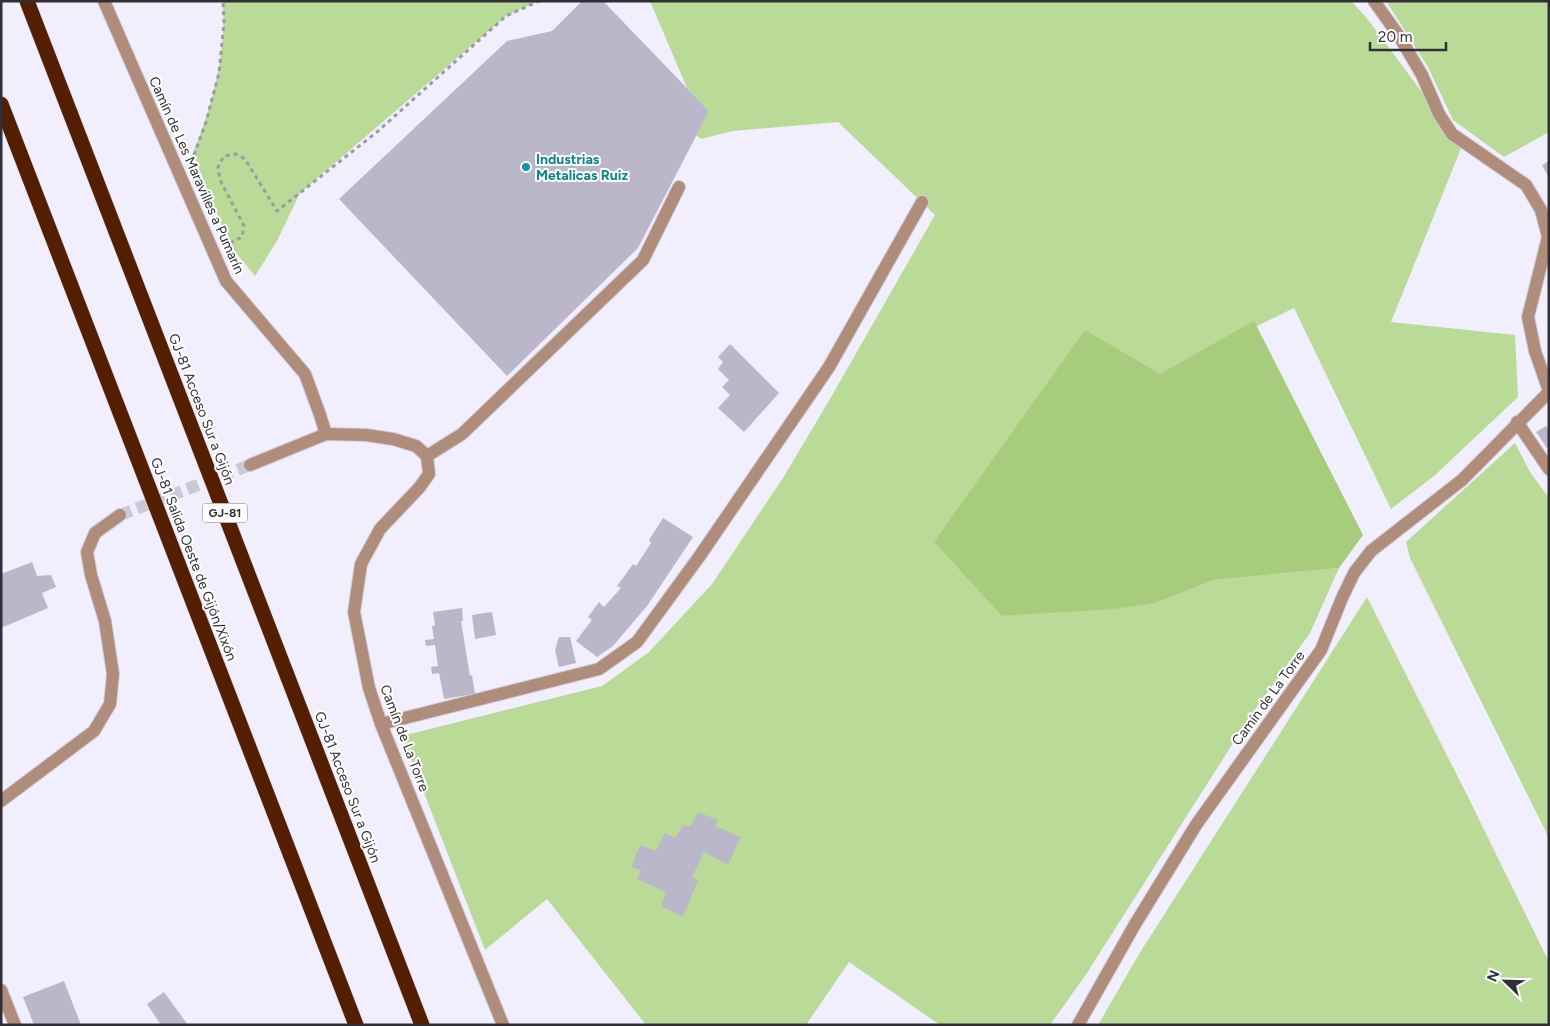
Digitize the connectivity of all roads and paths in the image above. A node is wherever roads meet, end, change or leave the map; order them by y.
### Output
1 (27, 1) edge
2 (104, 1) edge
3 (223, 1) edge
4 (539, 1) edge
5 (1374, 1) edge
6 (1, 104) edge
7 (195, 159) dead end
8 (679, 187) dead end
9 (922, 202) dead end
10 (226, 235) dead end
11 (1549, 392) edge
12 (1518, 422) junction
13 (326, 434) junction
14 (427, 456) junction
15 (250, 465) tunnel mouth
16 (1549, 469) edge
17 (120, 516) tunnel mouth
18 (381, 724) junction
19 (1, 800) edge
20 (1, 990) edge
21 (15, 1025) edge
22 (356, 1025) edge
23 (422, 1025) edge
24 (503, 1025) edge
25 (1078, 1025) edge

1 - 23 highway, GJ-81 Acceso Sur a Gijón / GJ-81
2 - 13 street, Camín de Les Maravilles a Pumarín
3 - 7 path
4 - 10 path
5 - 11 street
6 - 22 highway, GJ-81 Salida Oeste de Gijón/Xixón
8 - 14 street
9 - 18 street
11 - 12 street, Camín de La Torre
12 - 16 street
12 - 25 street, Camín de La Torre
13 - 14 street
13 - 15 street
14 - 18 street, Camín de La Torre
17 - 19 street
18 - 24 street, Camín de La Torre
20 - 21 street

